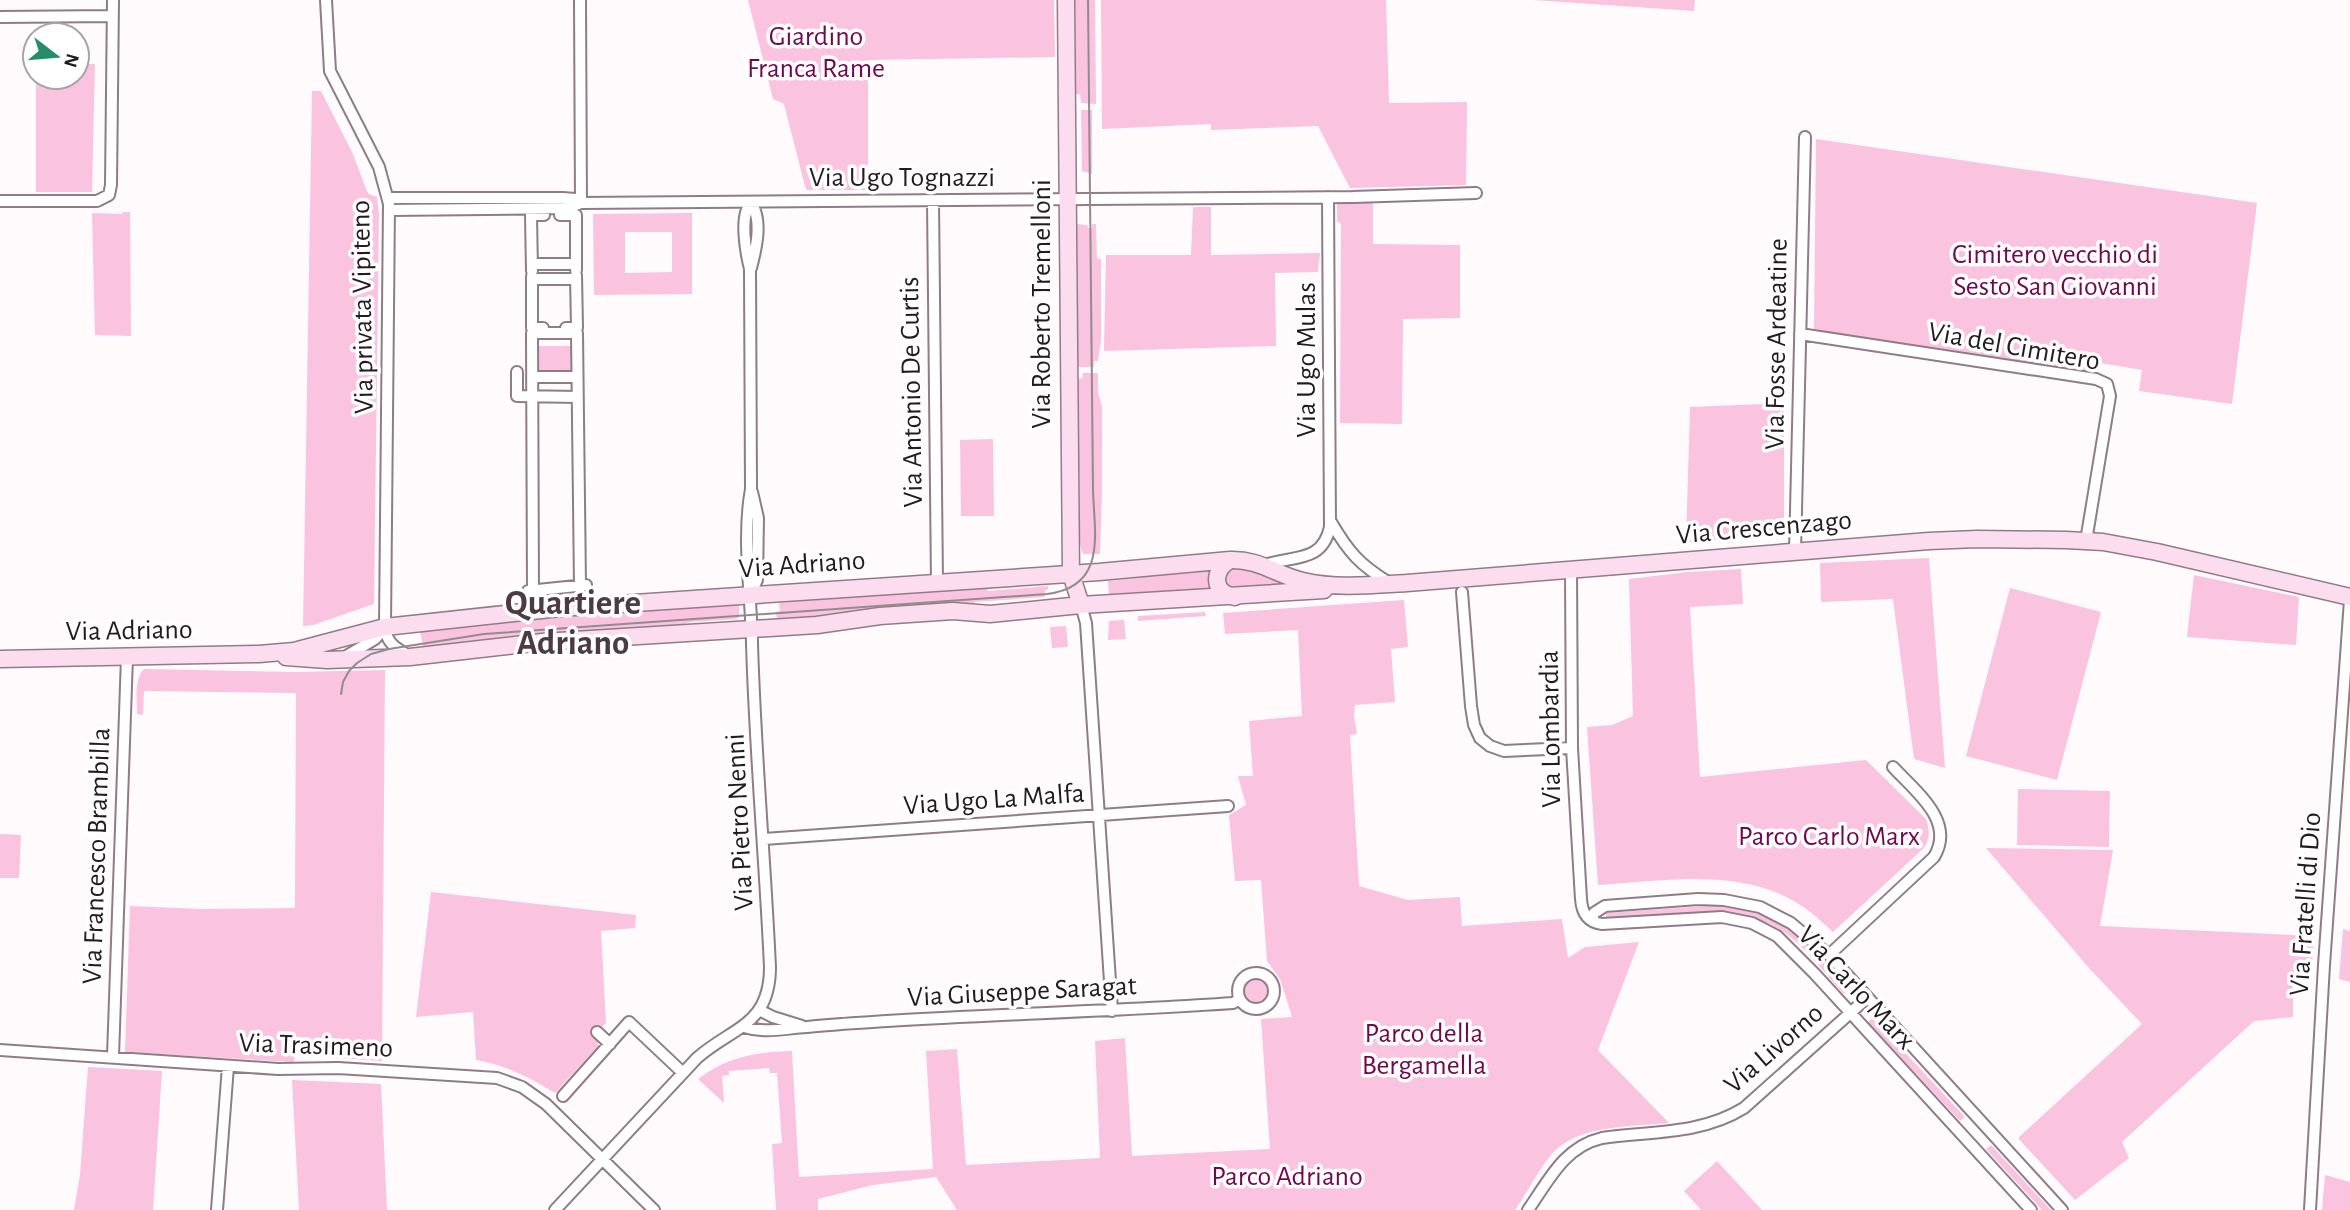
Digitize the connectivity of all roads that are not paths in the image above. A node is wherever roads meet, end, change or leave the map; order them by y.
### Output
1 (113, 0) edge
2 (326, 0) edge
3 (580, 0) edge
4 (1066, 0) edge
5 (0, 16) edge
6 (113, 16) junction
7 (1805, 137) dead end
8 (1476, 193) dead end
9 (1328, 197) junction
10 (388, 198) junction
11 (1068, 200) junction
12 (0, 201) edge
13 (933, 201) junction
14 (751, 202) junction
15 (581, 203) junction
16 (389, 210) junction
17 (532, 272) junction
18 (576, 272) junction
19 (1800, 334) junction
20 (517, 372) dead end
21 (532, 377) junction
22 (577, 377) junction
23 (532, 396) junction
24 (578, 397) junction
25 (737, 489) dead end
26 (751, 489) junction
27 (1331, 522) junction
28 (2086, 541) junction
29 (1795, 552) junction
30 (1230, 560) junction
31 (1265, 565) junction
32 (1571, 570) junction
33 (1071, 574) junction
34 (937, 583) junction
35 (1391, 584) junction
36 (1347, 585) junction
37 (1462, 592) dead end
38 (750, 595) junction
39 (1238, 597) junction
40 (2350, 599) edge
41 (1081, 606) junction
42 (385, 627) junction
43 (751, 629) junction
44 (259, 654) junction
45 (127, 657) junction
46 (410, 657) junction
47 (0, 659) edge
48 (342, 659) junction
49 (1572, 748) junction
50 (1893, 767) dead end
51 (1228, 806) dead end
52 (1098, 816) junction
53 (764, 839) junction
54 (1580, 886) junction
55 (1581, 904) junction
56 (1609, 906) junction
57 (1598, 909) junction
58 (1592, 921) junction
59 (1829, 955) junction
60 (1867, 998) junction
61 (1240, 999) dead end
62 (759, 1010) junction
63 (1111, 1011) junction
64 (1851, 1013) junction
65 (744, 1027) junction
66 (805, 1027) junction
67 (597, 1032) dead end
68 (610, 1044) junction
69 (0, 1050) edge
70 (113, 1056) junction
71 (228, 1066) junction
72 (684, 1071) junction
73 (564, 1096) dead end
74 (603, 1158) junction
75 (217, 1210) edge
76 (555, 1210) edge
77 (654, 1210) edge
78 (1528, 1210) edge
79 (2031, 1210) edge
80 (2062, 1210) edge
81 (2310, 1210) edge

1 - 6 street
2 - 10 street, Via privata Vipiteno
3 - 15 street
4 - 11 street, Via Roberto Tremelloni
5 - 6 street
6 - 12 street
7 - 19 street, Via Fosse Ardeatine
8 - 9 street, Via Ugo Tognazzi
9 - 11 street, Via Ugo Tognazzi
9 - 27 street, Via Ugo Mulas
10 - 15 street, Via Ugo Tognazzi
10 - 16 street, Via privata Vipiteno
11 - 13 street, Via Ugo Tognazzi
11 - 33 street, Via Roberto Tremelloni
13 - 14 street, Via Ugo Tognazzi
13 - 34 street, Via Antonio De Curtis
14 - 15 street, Via Ugo Tognazzi
14 - 26 street, Via Pietro Nenni
15 - 16 street, Via Ugo Tognazzi
16 - 42 street, Via privata Vipiteno
17 - 18 street
17 - 18 street
17 - 18 street
19 - 28 street, Via del Cimitero
19 - 29 street, Via Fosse Ardeatine
20 - 23 street
21 - 22 street
21 - 22 street
21 - 23 street
22 - 24 street
23 - 24 street
23 - 24 street
25 - 26 street
26 - 38 street, Via Pietro Nenni
27 - 31 street, Via Ugo Mulas
27 - 35 street
28 - 29 street, Via Crescenzago
28 - 40 street, Via Crescenzago
29 - 32 street, Via Crescenzago
30 - 31 street, Via Adriano
30 - 33 street, Via Adriano
30 - 39 street
31 - 36 street, Via Adriano
32 - 35 street, Via Crescenzago
32 - 49 street, Via Lombardia
33 - 34 street, Via Adriano
33 - 41 street, Via Roberto Tremelloni
34 - 38 street, Via Adriano
35 - 36 street, Via Adriano
36 - 39 street, Via Adriano
37 - 49 street
38 - 42 street, Via Adriano
38 - 43 street, Via Pietro Nenni
39 - 41 street, Via Adriano
40 - 81 street, Via Fratelli di Dio
41 - 43 street, Via Adriano
41 - 52 street
42 - 44 street, Via Adriano
42 - 46 street
42 - 48 street
43 - 46 street, Via Adriano
43 - 53 street, Via Pietro Nenni
44 - 45 street, Via Adriano
44 - 48 street, Via Adriano
45 - 47 street, Via Adriano
45 - 70 street, Via Francesco Brambilla
46 - 48 street, Via Adriano
49 - 54 street, Via Lombardia
50 - 59 street, Via Carlo Marx
51 - 52 street, Via Ugo La Malfa
52 - 53 street, Via Ugo La Malfa
52 - 63 street
53 - 62 street, Via Pietro Nenni
54 - 55 street
54 - 56 street
55 - 57 street
55 - 58 street
56 - 57 street, Via Carlo Marx
56 - 59 street, Via Carlo Marx
57 - 58 street
58 - 64 street, Via Carlo Marx
59 - 60 street, Via Carlo Marx
60 - 64 street, Via Livorno
60 - 80 street, Via Carlo Marx
61 - 63 street, Via Giuseppe Saragat
62 - 65 street
62 - 66 street, Via Giuseppe Saragat
63 - 66 street, Via Giuseppe Saragat
64 - 78 street, Via Livorno
64 - 79 street, Via Carlo Marx
65 - 66 street, Via Giuseppe Saragat
65 - 72 street
67 - 68 street
68 - 72 street
68 - 73 street
69 - 70 street, Via Trasimeno
70 - 71 street, Via Trasimeno
71 - 74 street, Via Trasimeno
71 - 75 street
72 - 74 street
74 - 76 street
74 - 77 street, Via Trasimeno

